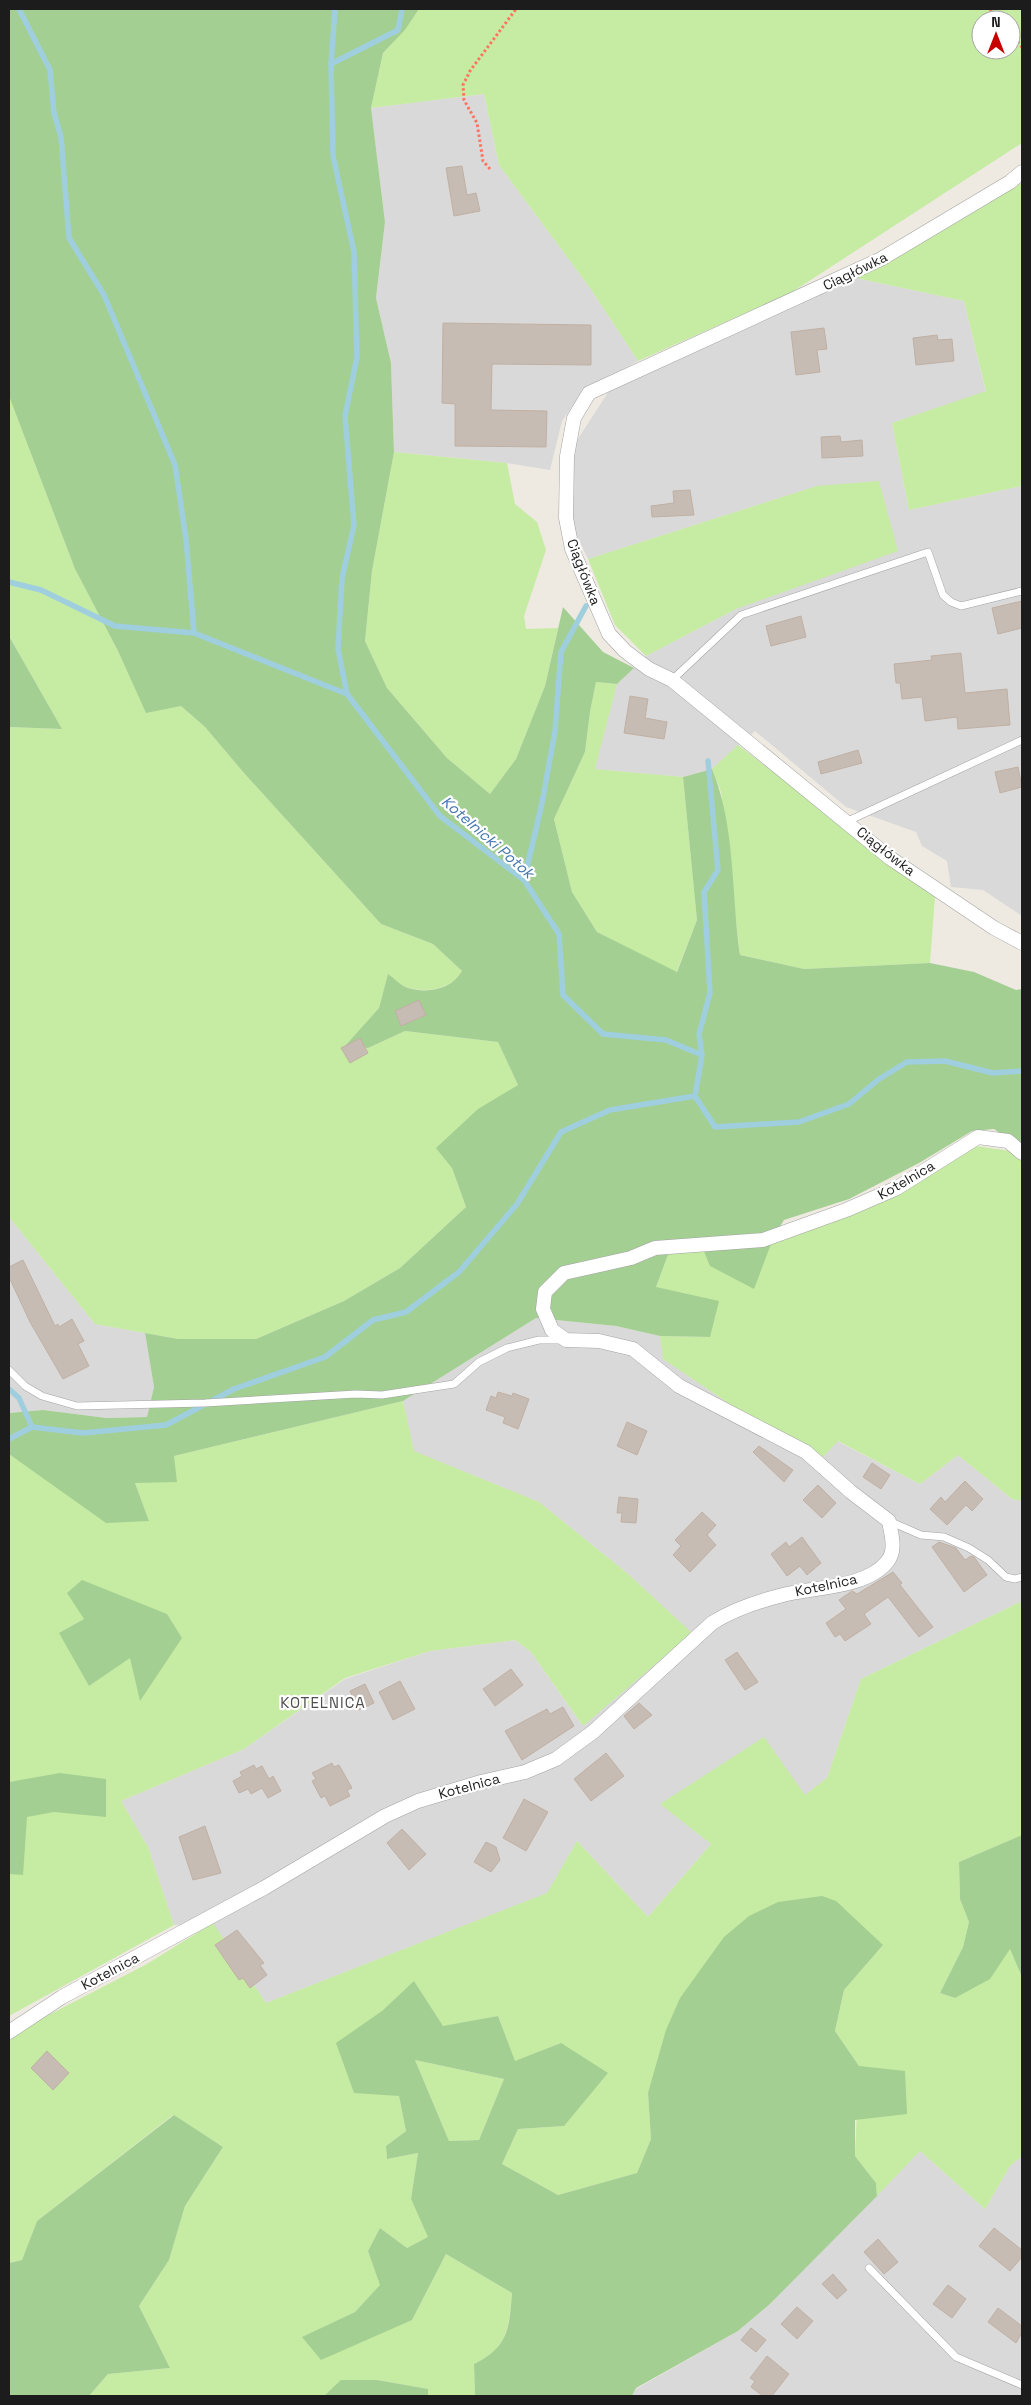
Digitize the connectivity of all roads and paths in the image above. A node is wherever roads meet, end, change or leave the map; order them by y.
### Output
1 (516, 9) edge
2 (490, 169) dead end
3 (1022, 172) edge
4 (1022, 591) edge
5 (672, 680) junction
6 (1022, 740) edge
7 (848, 821) junction
8 (1022, 943) edge
9 (1022, 1153) edge
10 (566, 1340) junction
11 (9, 1370) edge
12 (889, 1521) junction
13 (1022, 1577) edge
14 (9, 2032) edge
15 (869, 2268) dead end
16 (1022, 2384) edge

1 - 2 path
3 - 5 street, Ciągłówka
4 - 5 lane
5 - 7 street, Ciągłówka
6 - 7 lane
7 - 8 street, Ciągłówka
9 - 10 street, Kotelnica
10 - 11 lane
10 - 12 street
12 - 13 lane
12 - 14 street, Kotelnica
15 - 16 lane

